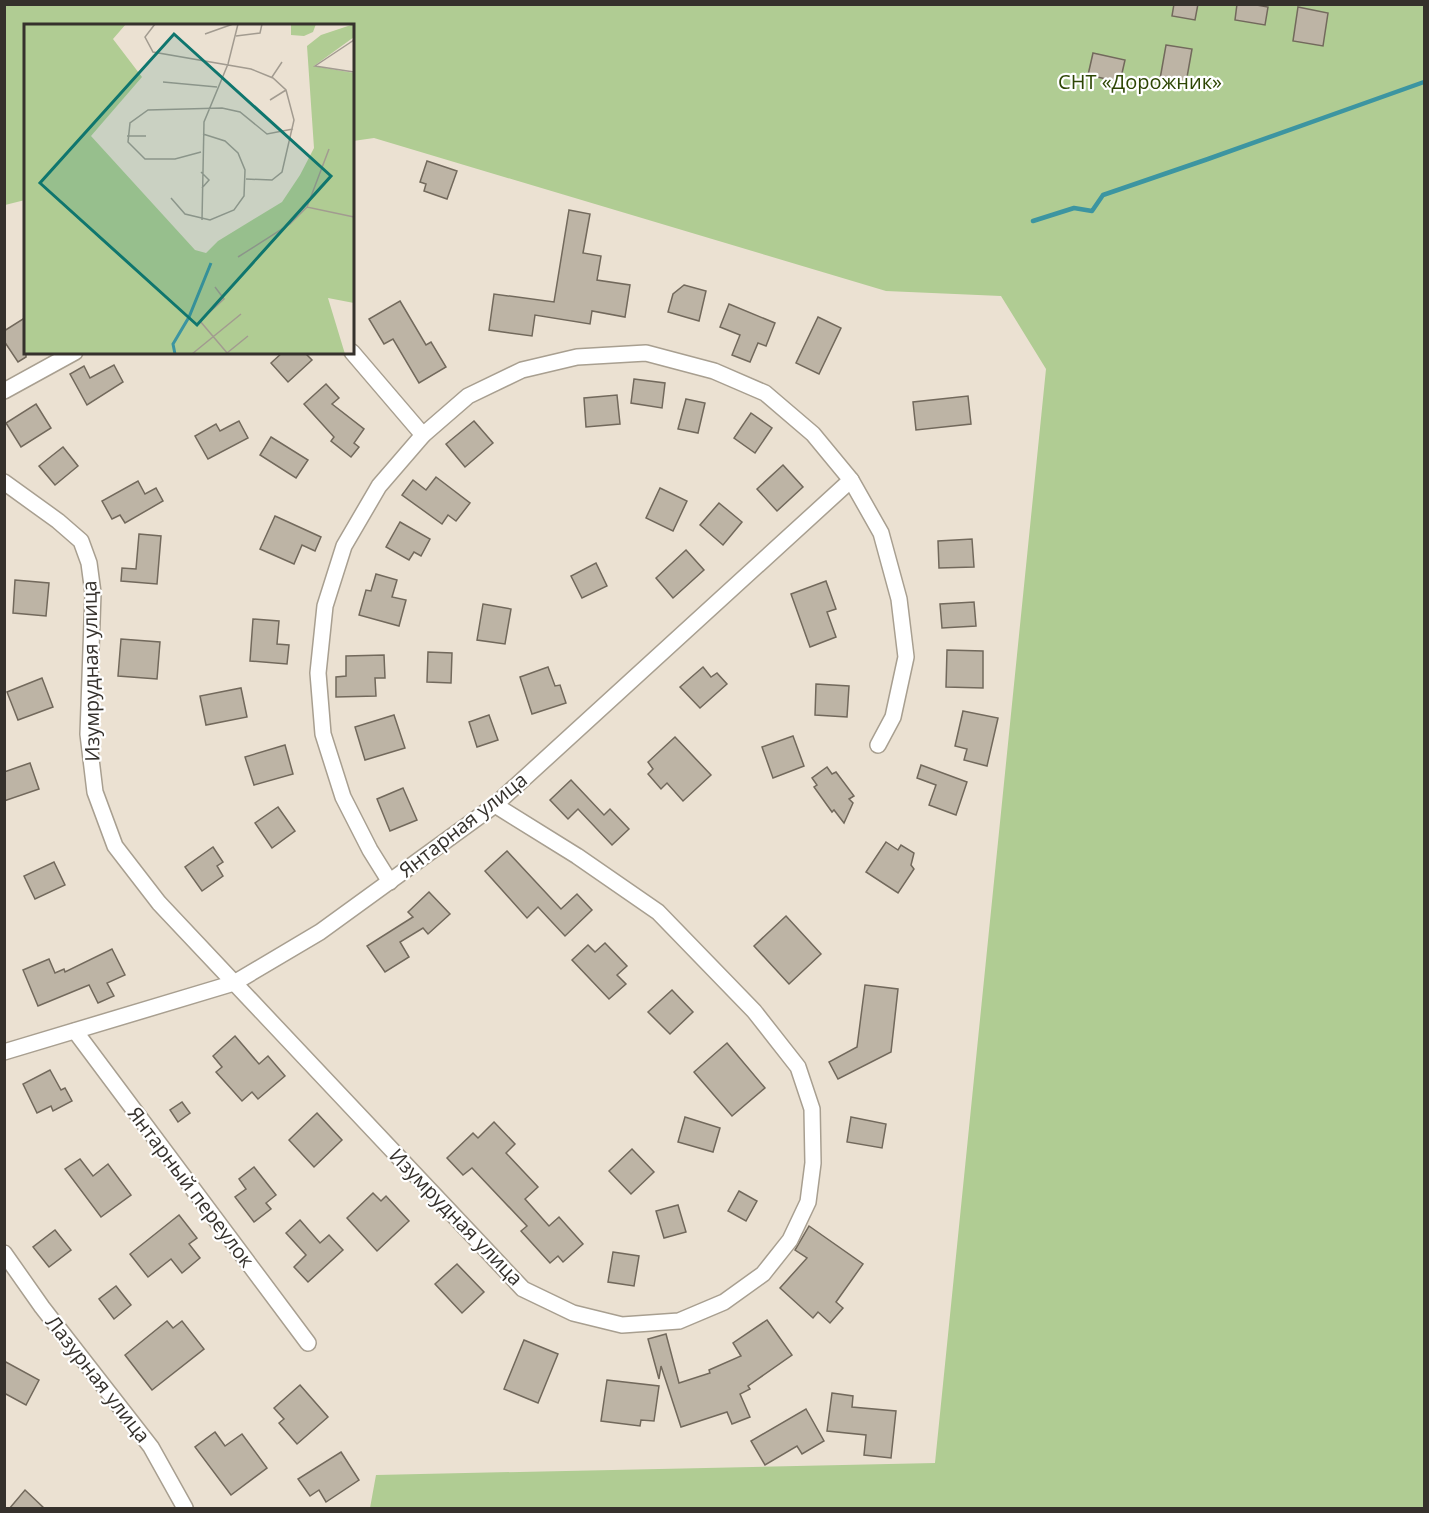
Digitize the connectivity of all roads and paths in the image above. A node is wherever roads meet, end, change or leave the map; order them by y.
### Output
1 (71, 354) edge
2 (354, 354) edge
3 (4, 391) edge
4 (423, 435) junction
5 (851, 480) junction
6 (4, 482) edge
7 (878, 745) dead end
8 (495, 805) junction
9 (390, 882) junction
10 (234, 983) junction
11 (75, 1031) junction
12 (4, 1052) edge
13 (4, 1253) edge
14 (308, 1343) dead end
15 (185, 1509) edge

1 - 3 street
2 - 4 street
4 - 5 street
4 - 9 street
5 - 7 street
5 - 8 street, Янтарная улица
6 - 10 street, Изумрудная улица
8 - 9 street, Янтарная улица
8 - 10 street, Изумрудная улица
9 - 10 street, Янтарная улица
10 - 11 street, Янтарная улица
11 - 12 street, Янтарная улица
11 - 14 street, Янтарный переулок
13 - 15 street, Лазурная улица

